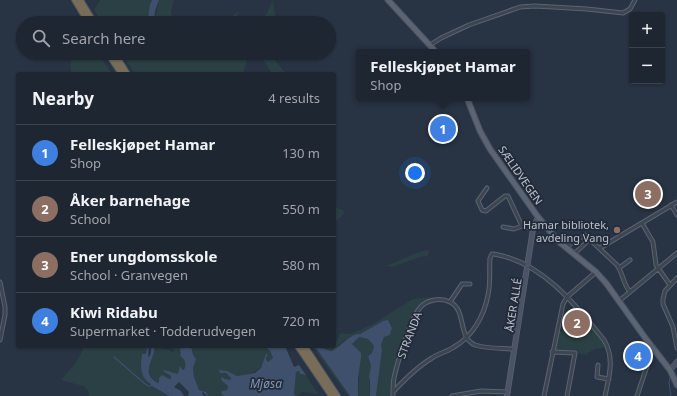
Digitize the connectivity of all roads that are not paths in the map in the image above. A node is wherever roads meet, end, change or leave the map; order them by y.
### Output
1 (75, 0) edge
2 (80, 0) edge
3 (388, 0) edge
4 (635, 0) edge
5 (85, 16) edge
6 (90, 16) edge
7 (430, 46) junction
8 (433, 49) edge
9 (113, 60) edge
10 (118, 60) edge
11 (121, 72) edge
12 (126, 72) edge
13 (468, 101) edge
14 (487, 188) dead end
15 (677, 202) edge
16 (671, 205) junction
17 (677, 214) edge
18 (538, 217) junction
19 (642, 223) junction
20 (522, 226) junction
21 (503, 227) dead end
22 (533, 230) junction
23 (590, 239) junction
24 (566, 247) junction
25 (600, 248) junction
26 (677, 253) edge
27 (574, 254) junction
28 (630, 260) dead end
29 (528, 266) junction
30 (619, 268) junction
31 (658, 269) junction
32 (596, 272) junction
33 (677, 278) edge
34 (0, 282) edge
35 (470, 284) dead end
36 (670, 285) junction
37 (630, 292) junction
38 (567, 297) junction
39 (619, 301) junction
40 (450, 302) junction
41 (466, 339) junction
42 (0, 340) edge
43 (299, 348) edge
44 (305, 348) edge
45 (677, 348) edge
46 (514, 349) junction
47 (654, 350) junction
48 (552, 352) junction
49 (677, 362) edge
50 (598, 365) dead end
51 (672, 373) junction
52 (609, 379) junction
53 (677, 385) edge
54 (331, 394) edge
55 (393, 394) edge
56 (507, 394) edge
57 (338, 396) edge
58 (452, 396) edge
59 (544, 396) edge
60 (567, 396) edge
61 (606, 396) edge
62 (637, 396) edge

1 - 5 highway
2 - 6 highway
3 - 7 main road
4 - 7 street
7 - 8 main road
9 - 11 highway
10 - 12 highway
13 - 18 main road, SÆLIDVEGEN
14 - 20 street
15 - 16 street
16 - 17 street
16 - 19 street
18 - 22 street, ÅKER ALLÉ
18 - 24 main road, SÆLIDVEGEN
19 - 25 street
19 - 31 street
20 - 21 street
20 - 22 street
22 - 29 street, ÅKER ALLÉ
23 - 24 street
23 - 25 street
23 - 27 street
24 - 27 main road, SÆLIDVEGEN
25 - 30 street
26 - 31 street
27 - 32 main road, SÆLIDVEGEN
28 - 30 street
29 - 38 street
29 - 41 street
29 - 46 street, ÅKER ALLÉ
30 - 37 street
31 - 36 street
31 - 37 street
32 - 38 street
32 - 39 main road, SÆLIDVEGEN
33 - 36 street
34 - 42 street
35 - 40 street
36 - 45 street
37 - 39 street
38 - 48 street
38 - 52 street
39 - 47 main road, SÆLIDVEGEN
40 - 41 street
40 - 55 street, STRANDA
41 - 46 street
41 - 55 street
43 - 54 highway
44 - 54 highway
46 - 56 street, ÅKER ALLÉ
47 - 51 main road, SÆLIDVEGEN
47 - 62 street
48 - 59 street
48 - 60 street
49 - 51 street
50 - 52 street
51 - 53 main road, SÆLIDVEGEN
52 - 61 street
54 - 57 highway
56 - 58 street

